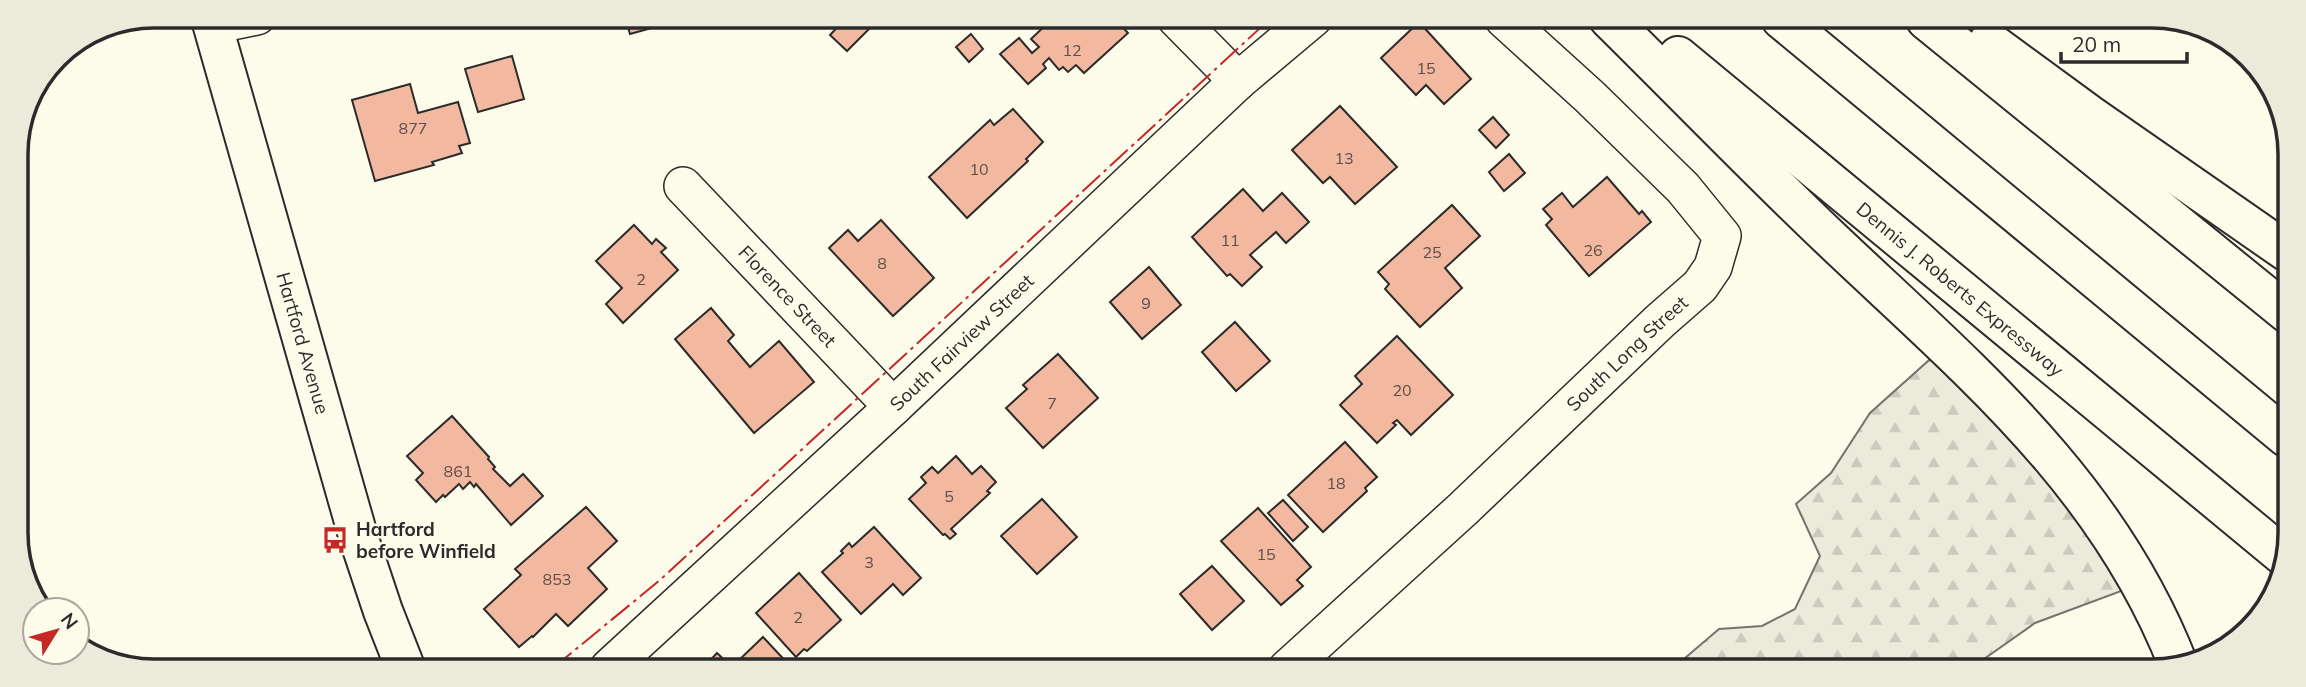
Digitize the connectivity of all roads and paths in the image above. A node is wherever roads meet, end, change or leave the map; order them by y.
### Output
1 (213, 28) edge
2 (1186, 28) edge
3 (1301, 28) edge
4 (1514, 28) edge
5 (1618, 28) edge
6 (1644, 28) edge
7 (1791, 28) edge
8 (1936, 28) edge
9 (1973, 28) edge
10 (1238, 81) junction
11 (684, 186) dead end
12 (2278, 246) edge
13 (2278, 306) edge
14 (893, 407) junction
15 (2278, 430) edge
16 (2277, 550) edge
17 (2175, 657) edge
18 (402, 659) edge
19 (619, 659) edge
20 (1298, 659) edge

1 - 18 main road, Hartford Avenue
2 - 10 street
3 - 10 street, South Fairview Street
4 - 20 street, South Long Street
5 - 17 main road
6 - 16 main road, Dennis J. Roberts Expressway
7 - 15 main road
8 - 13 main road
9 - 12 main road
10 - 14 street, South Fairview Street
11 - 14 street, Florence Street
14 - 19 street, South Fairview Street

